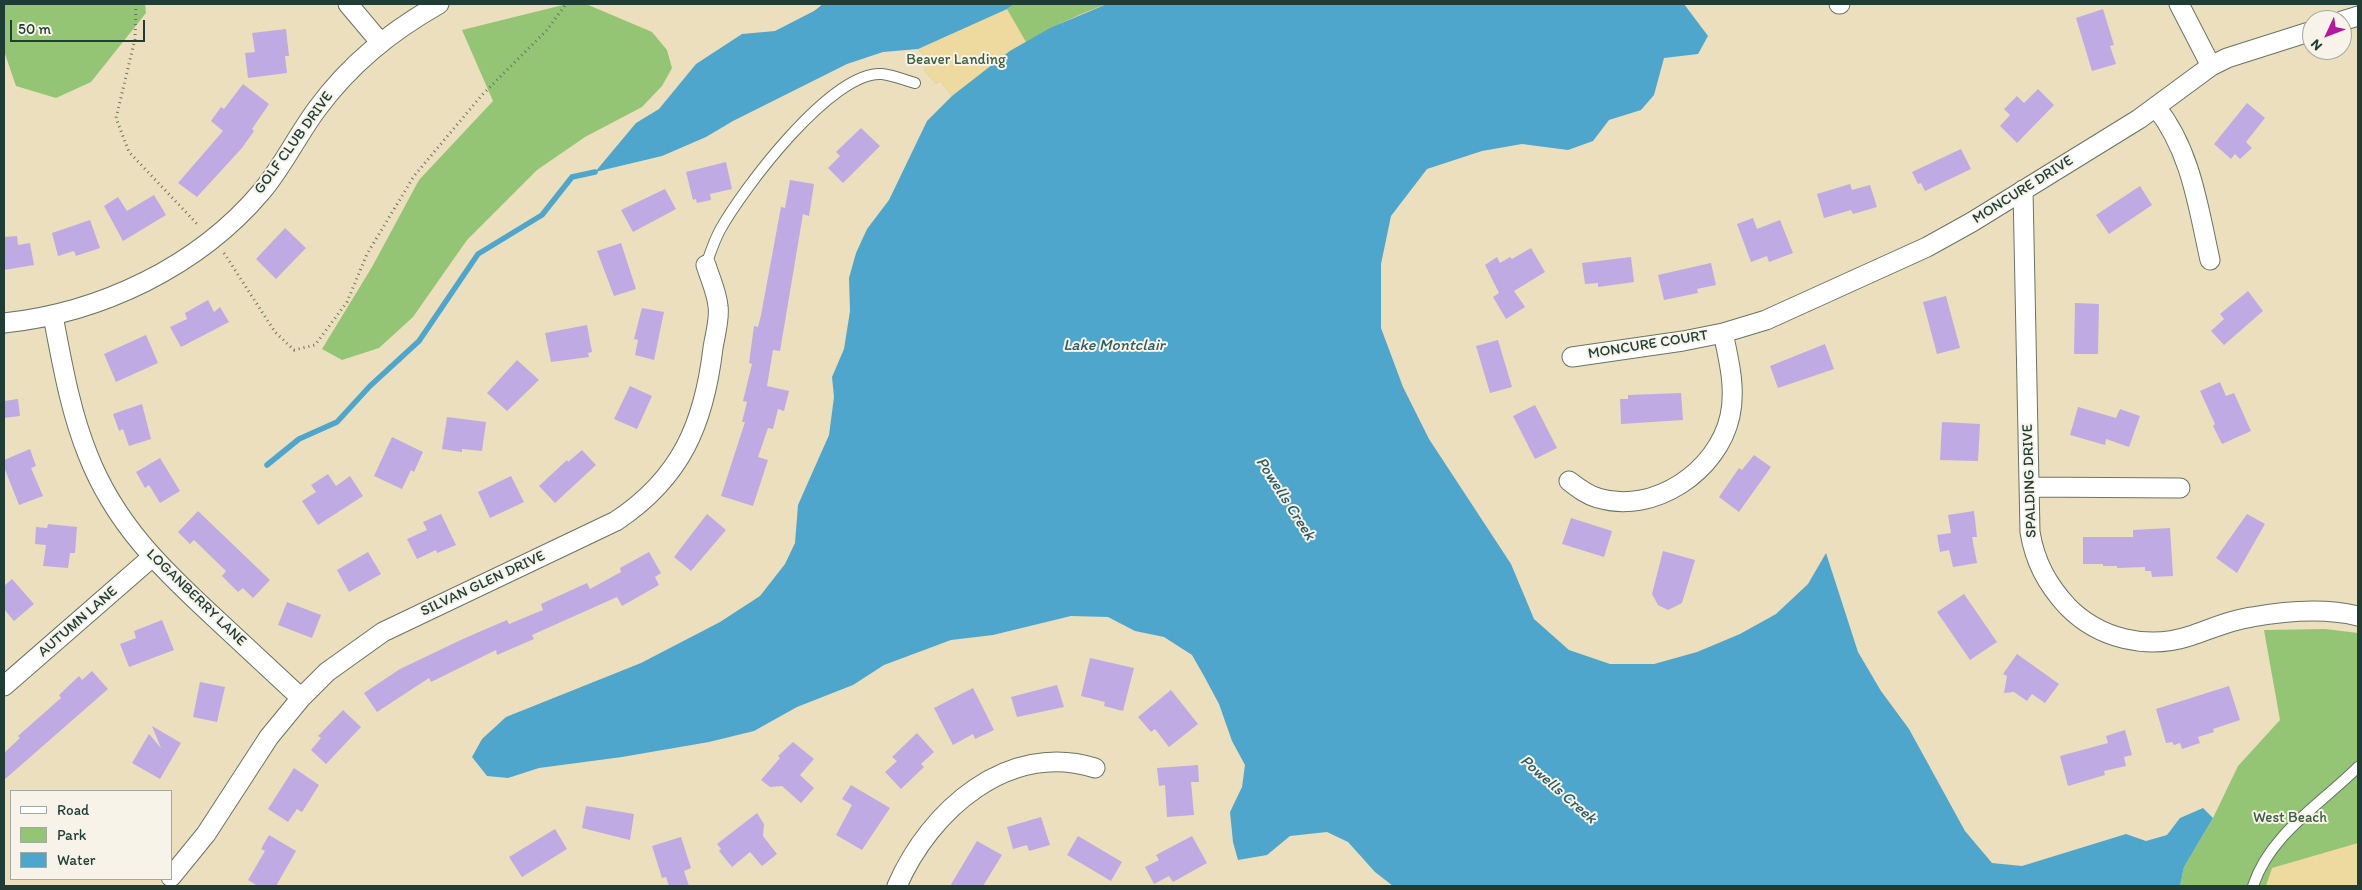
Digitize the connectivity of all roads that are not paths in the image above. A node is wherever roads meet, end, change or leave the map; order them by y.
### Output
1 (348, 4) edge
2 (439, 4) edge
3 (2178, 4) edge
4 (2302, 34) edge
5 (380, 42) junction
6 (2211, 66) junction
7 (915, 83) dead end
8 (2156, 107) junction
9 (2023, 190) junction
10 (2210, 260) dead end
11 (706, 265) joint
12 (53, 316) junction
13 (4, 323) edge
14 (1723, 333) junction
15 (1572, 357) dead end
16 (1569, 481) dead end
17 (2029, 487) junction
18 (2180, 488) dead end
19 (151, 558) junction
20 (2358, 616) edge
21 (4, 686) edge
22 (301, 698) junction
23 (2358, 767) edge
24 (1095, 768) dead end
25 (172, 877) edge
26 (897, 886) edge
27 (2253, 886) edge

1 - 5 street
2 - 5 street, GOLF CLUB DRIVE
3 - 6 street
4 - 6 street, MONCURE DRIVE
5 - 12 street, GOLF CLUB DRIVE
6 - 8 street, MONCURE DRIVE
7 - 11 lane
8 - 9 street, MONCURE DRIVE
8 - 10 street
9 - 14 street, MONCURE DRIVE
9 - 17 street, SPALDING DRIVE
11 - 22 street, SILVAN GLEN DRIVE
12 - 13 street, GOLF CLUB DRIVE
12 - 19 street, LOGANBERRY LANE
14 - 15 street, MONCURE COURT
14 - 16 street
17 - 18 street
17 - 20 street, SPALDING DRIVE
19 - 21 street, AUTUMN LANE
19 - 22 street, LOGANBERRY LANE
22 - 25 street, SILVAN GLEN DRIVE
23 - 27 lane
24 - 26 street

